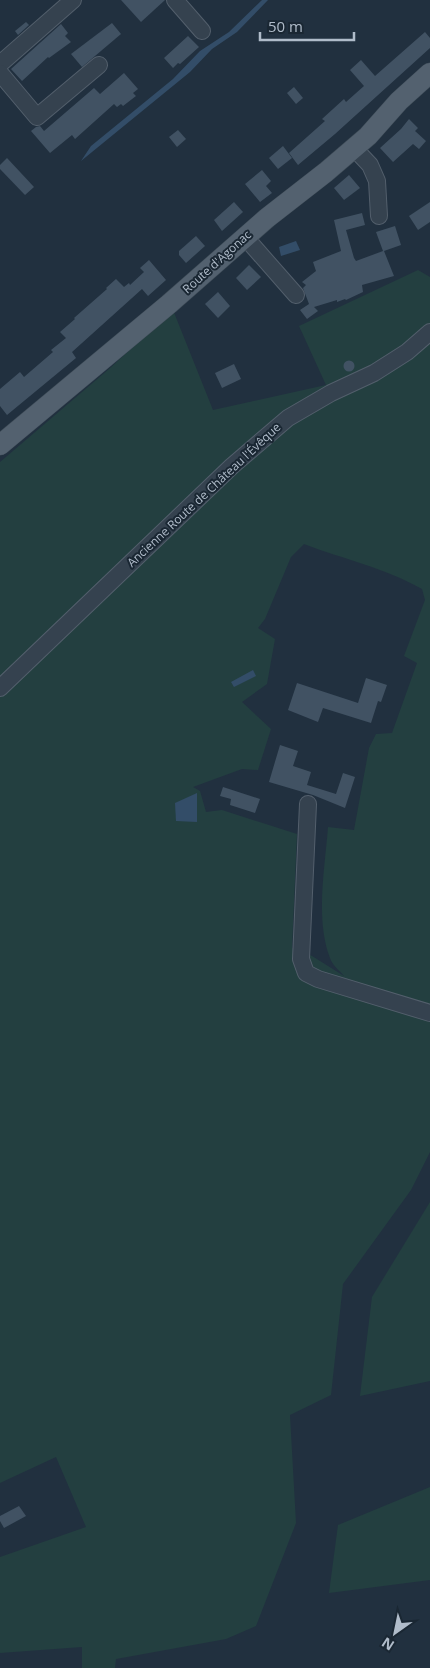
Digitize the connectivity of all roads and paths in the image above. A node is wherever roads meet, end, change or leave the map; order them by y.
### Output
1 (73, 0) edge
2 (175, 0) edge
3 (202, 31) dead end
4 (0, 64) edge
5 (99, 65) dead end
6 (0, 73) edge
7 (430, 73) edge
8 (354, 148) junction
9 (379, 216) dead end
10 (245, 236) junction
11 (296, 295) dead end
12 (430, 332) edge
13 (0, 445) edge
14 (0, 688) edge
15 (308, 804) dead end
16 (430, 1013) edge

1 - 4 street
2 - 3 street
5 - 6 street
7 - 8 main road, Route d'Agonac
8 - 9 street
8 - 10 main road, Route d'Agonac
10 - 11 street
10 - 13 main road, Route d'Agonac
12 - 14 street, Ancienne Route de Château l'Évêque
15 - 16 street

